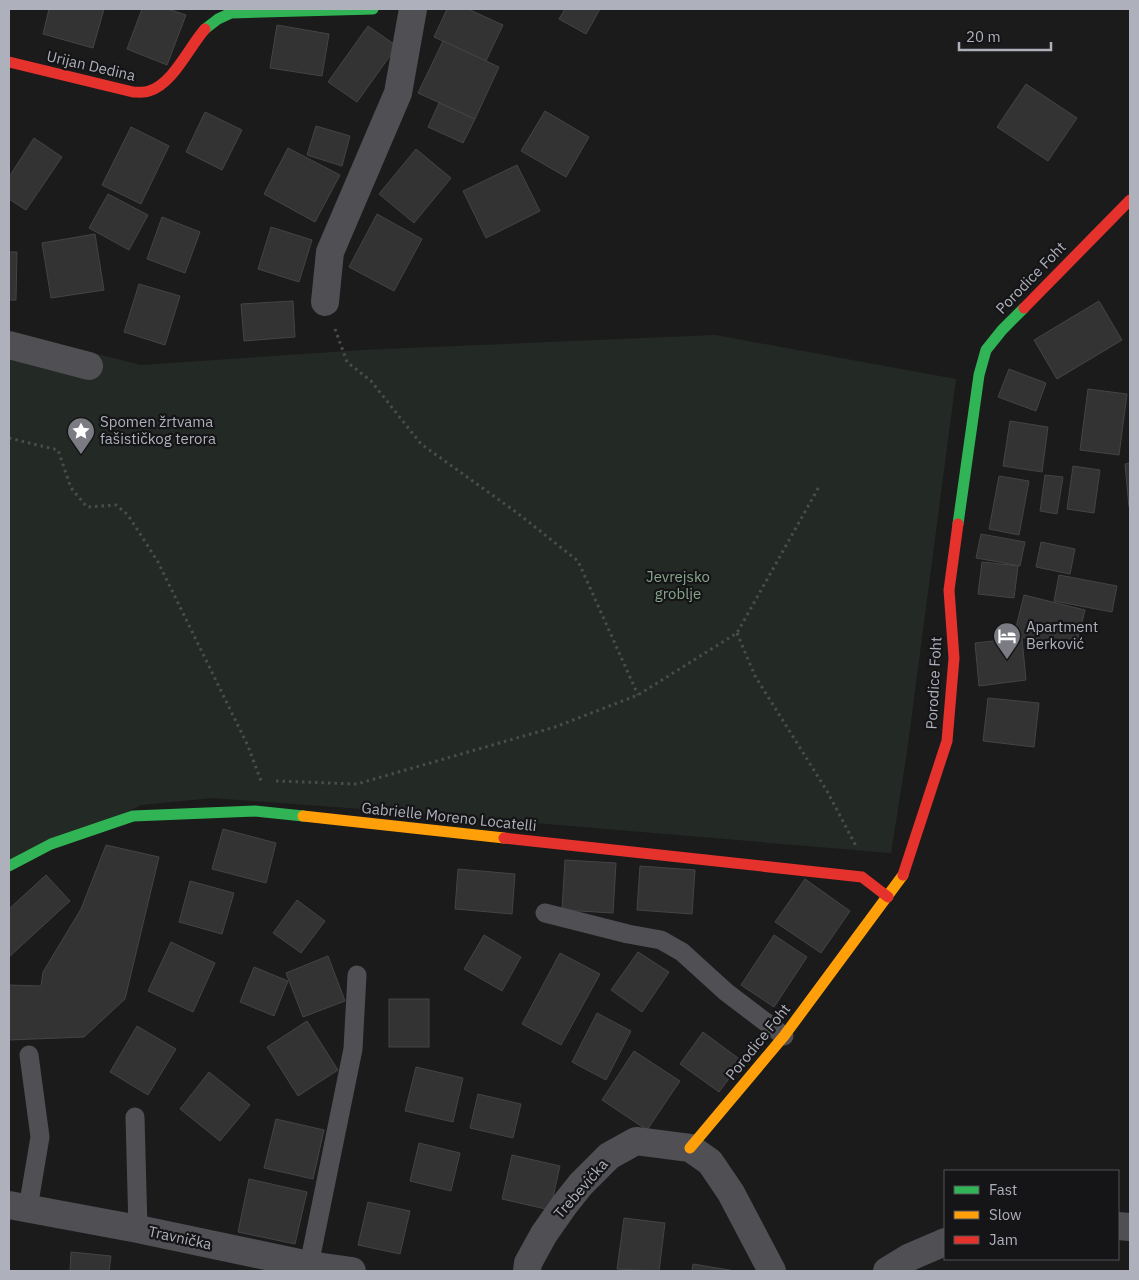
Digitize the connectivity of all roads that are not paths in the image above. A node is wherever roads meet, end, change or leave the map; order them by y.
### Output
1 (373, 9) edge
2 (413, 9) edge
3 (9, 62) edge
4 (1130, 200) edge
5 (325, 302) road end
6 (9, 345) edge
7 (89, 366) dead end
8 (9, 866) edge
9 (888, 896) junction
10 (545, 912) dead end
11 (357, 975) dead end
12 (784, 1036) junction
13 (29, 1055) dead end
14 (135, 1117) dead end
15 (690, 1148) junction
16 (18, 1206) edge
17 (138, 1229) junction
18 (944, 1242) edge
19 (309, 1265) junction
20 (352, 1271) edge
21 (527, 1271) edge
22 (772, 1271) edge
23 (887, 1271) edge

1 - 3 street, Urijan Dedina
2 - 5 street
4 - 9 street, Porodice Foht
6 - 7 street
8 - 9 street, Gabrielle Moreno Locatelli
9 - 12 street, Porodice Foht
10 - 12 lane
11 - 19 lane
12 - 15 street, Porodice Foht
13 - 16 lane
14 - 17 lane
15 - 21 street, Trebevićka
15 - 22 street, Trebevićka
16 - 17 street, Travnička
17 - 19 street, Travnička
18 - 23 street
19 - 20 street, Travnička

